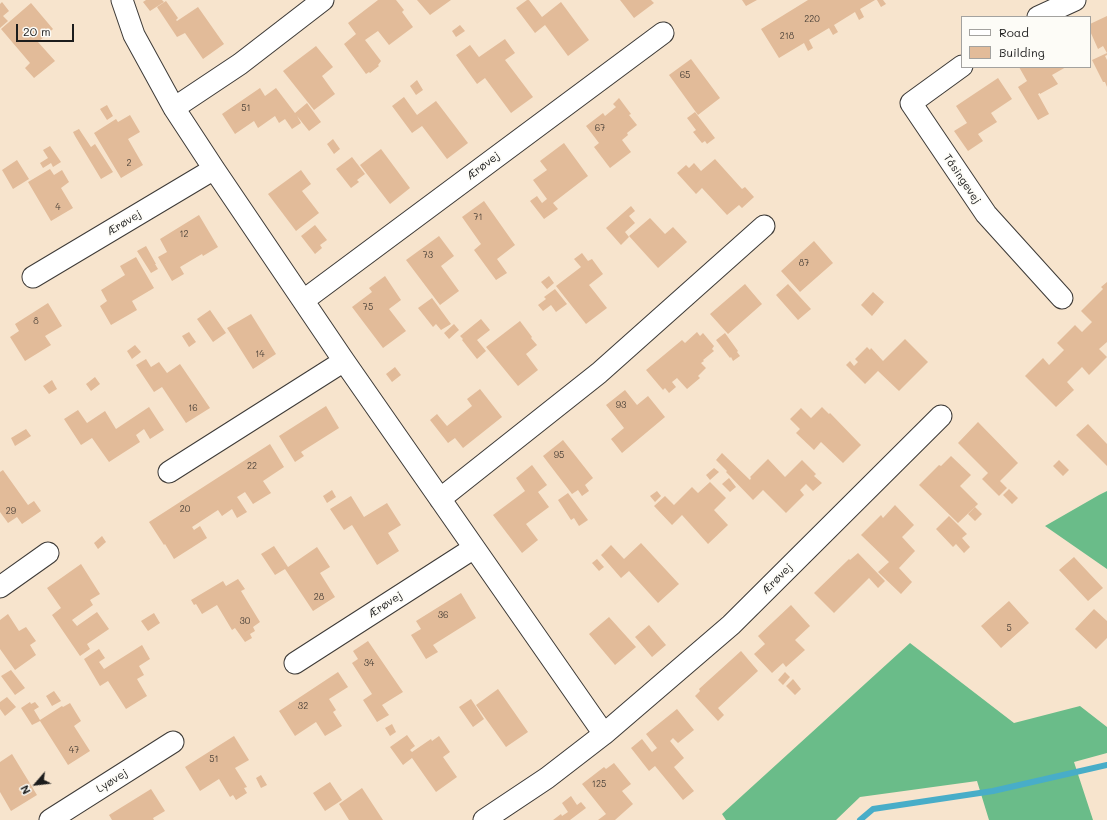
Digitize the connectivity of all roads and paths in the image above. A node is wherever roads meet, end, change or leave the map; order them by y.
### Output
1 (122, 0) edge
2 (323, 0) edge
3 (1074, 0) edge
4 (1038, 11) edge
5 (662, 33) dead end
6 (961, 67) edge
7 (174, 108) junction
8 (214, 170) junction
9 (764, 226) dead end
10 (33, 277) dead end
11 (1062, 298) dead end
12 (304, 300) junction
13 (344, 361) junction
14 (941, 416) dead end
15 (169, 472) dead end
16 (440, 499) junction
17 (474, 548) junction
18 (48, 553) dead end
19 (0, 587) edge
20 (295, 663) dead end
21 (604, 734) junction
22 (173, 742) dead end
23 (50, 820) edge
24 (484, 820) edge

1 - 7 street
2 - 7 street
3 - 4 street
5 - 12 street, Ærøvej
6 - 11 street, Tåsingevej
7 - 8 street
8 - 10 street, Ærøvej
8 - 12 street
9 - 16 street
12 - 13 street
13 - 15 street
13 - 16 street
14 - 21 street, Ærøvej
16 - 17 street
17 - 20 street, Ærøvej
17 - 21 street
18 - 19 street
21 - 24 street, Ærøvej
22 - 23 street, Lyøvej

